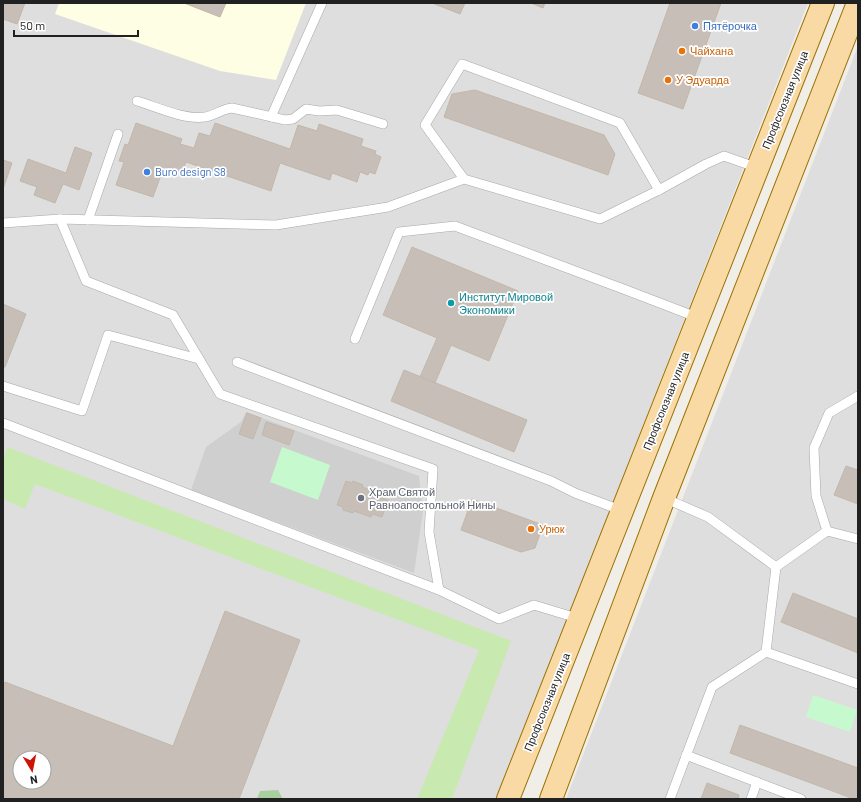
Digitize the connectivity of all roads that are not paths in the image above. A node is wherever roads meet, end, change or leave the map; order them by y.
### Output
1 (322, 3) edge
2 (823, 3) edge
3 (856, 13) edge
4 (137, 101) dead end
5 (271, 117) junction
6 (383, 124) dead end
7 (118, 134) dead end
8 (758, 168) junction
9 (464, 179) junction
10 (659, 190) junction
11 (60, 219) junction
12 (88, 220) junction
13 (3, 223) edge
14 (699, 318) junction
15 (355, 340) dead end
16 (199, 359) junction
17 (237, 362) dead end
18 (3, 386) edge
19 (858, 396) edge
20 (3, 423) edge
21 (664, 498) junction
22 (623, 511) junction
23 (827, 530) junction
24 (858, 539) edge
25 (776, 567) junction
26 (439, 590) junction
27 (580, 619) junction
28 (766, 652) junction
29 (858, 684) edge
30 (686, 755) junction
31 (757, 782) junction
32 (508, 799) edge
33 (551, 799) edge
34 (670, 799) edge
35 (751, 799) edge
36 (802, 799) edge

1 - 5 lane
2 - 8 main road, Профсоюзная улица
3 - 21 main road
4 - 5 lane
5 - 6 lane
7 - 12 lane
8 - 10 lane
8 - 14 main road, Профсоюзная улица
9 - 10 lane
9 - 10 lane
9 - 12 lane
11 - 12 lane
11 - 13 lane
11 - 16 lane
14 - 15 lane
14 - 22 main road, Профсоюзная улица
16 - 18 lane
16 - 26 lane
17 - 22 lane
19 - 23 lane
20 - 26 lane
21 - 25 lane
21 - 33 main road
22 - 27 main road, Профсоюзная улица
23 - 24 lane
23 - 25 lane
25 - 28 lane
26 - 27 lane
27 - 32 main road, Профсоюзная улица
28 - 29 lane
28 - 30 lane
30 - 31 lane
30 - 34 lane
31 - 35 lane
31 - 36 lane

